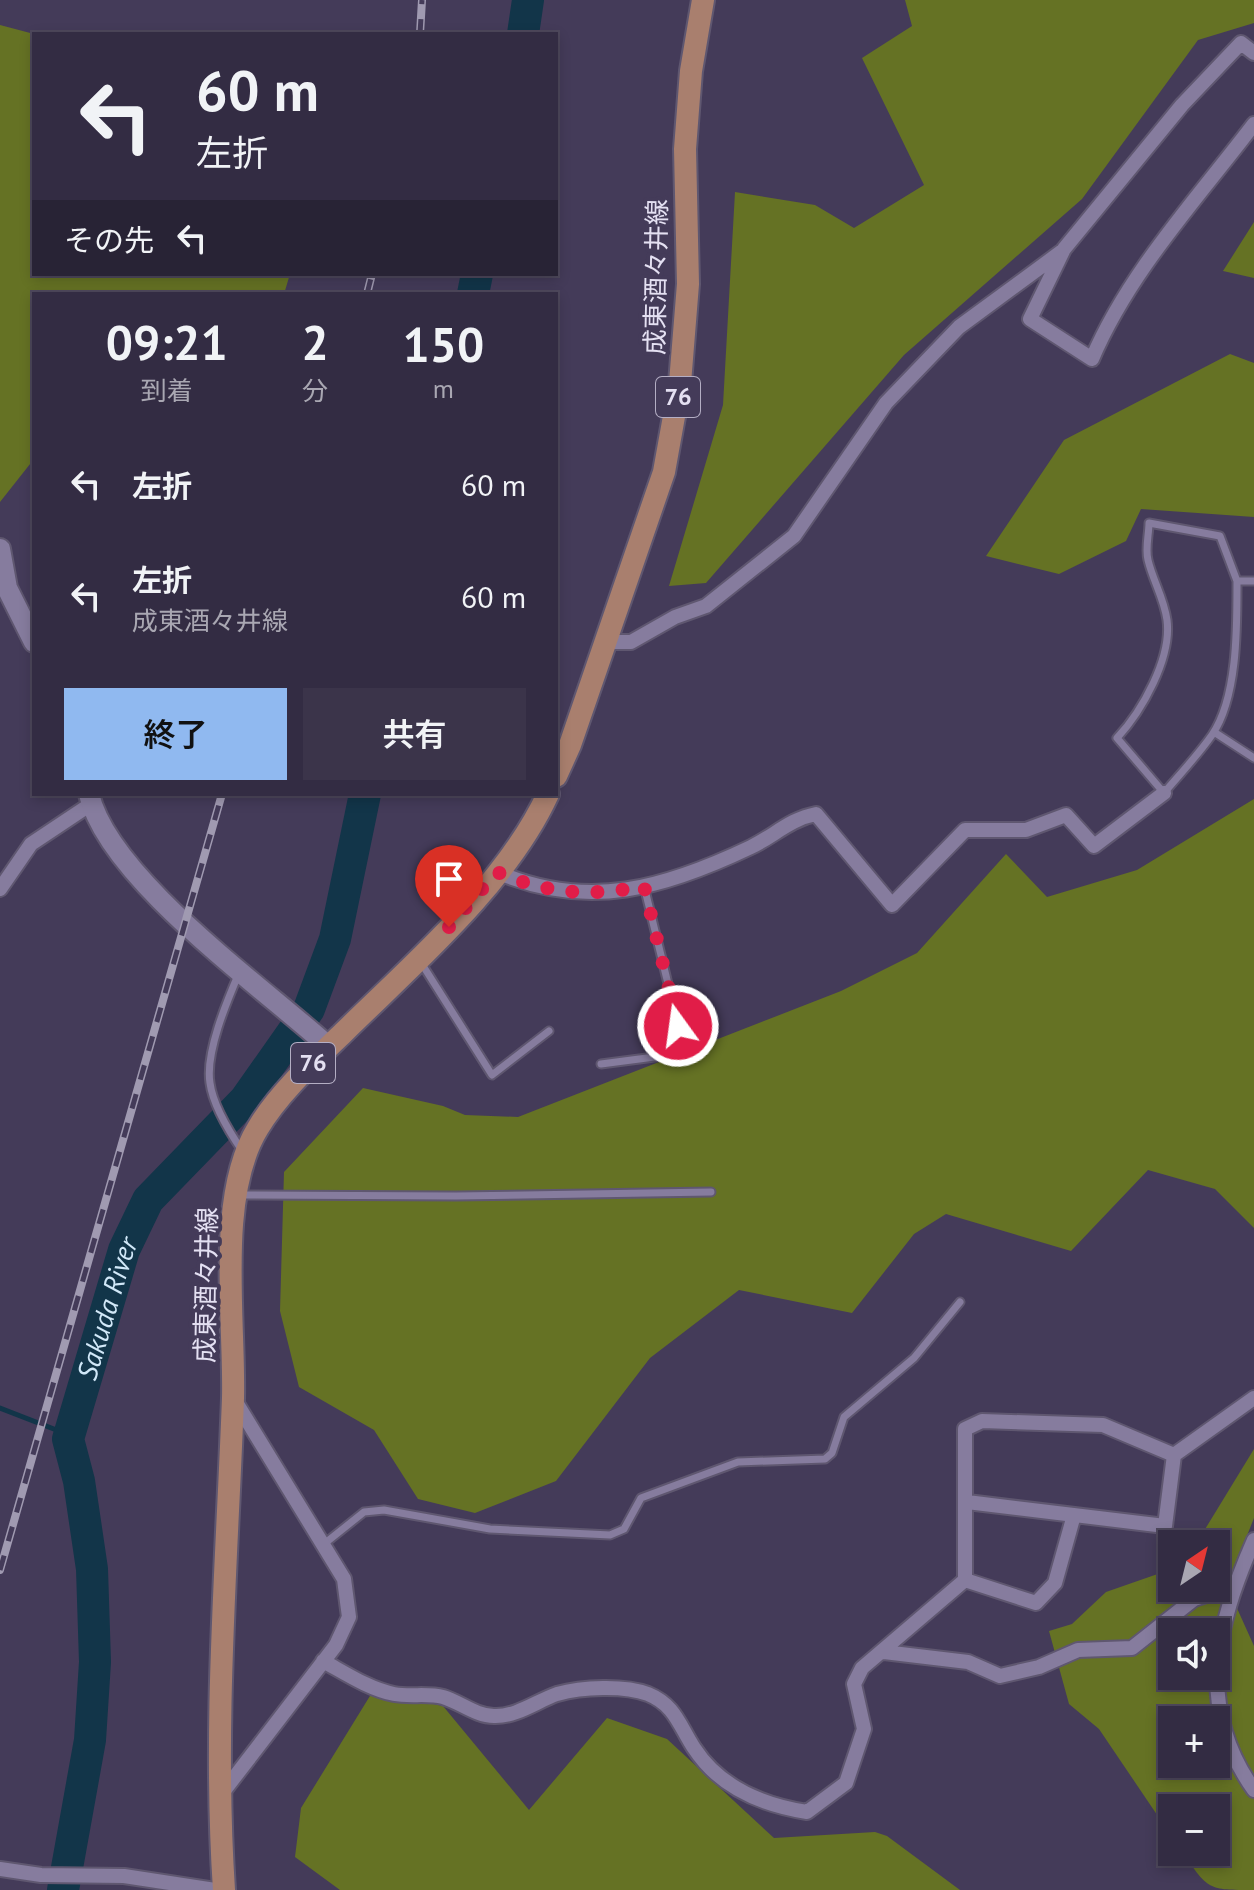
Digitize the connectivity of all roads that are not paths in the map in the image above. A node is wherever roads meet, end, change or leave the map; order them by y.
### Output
1 (703, 0) edge
2 (1254, 53) edge
3 (1254, 124) edge
4 (1064, 249) junction
5 (0, 549) edge
6 (1237, 581) junction
7 (1254, 581) edge
8 (32, 638) edge
9 (605, 642) junction
10 (1214, 732) junction
11 (1254, 758) edge
12 (558, 771) edge
13 (1164, 793) junction
14 (547, 796) edge
15 (90, 799) edge
16 (497, 872) junction
17 (644, 886) junction
18 (0, 889) edge
19 (419, 959) junction
20 (239, 971) junction
21 (549, 1031) dead end
22 (329, 1047) junction
23 (601, 1064) dead end
24 (244, 1154) junction
25 (711, 1192) dead end
26 (235, 1195) junction
27 (960, 1302) dead end
28 (233, 1396) junction
29 (1254, 1398) edge
30 (1174, 1455) junction
31 (967, 1502) junction
32 (1074, 1515) junction
33 (1254, 1540) edge
34 (324, 1544) junction
35 (965, 1580) junction
36 (1235, 1586) junction
37 (884, 1652) junction
38 (323, 1661) junction
39 (1254, 1790) edge
40 (218, 1799) junction
41 (0, 1869) edge
42 (215, 1890) edge
43 (224, 1890) edge

1 - 9 main road, 成東酒々井線 / 76
2 - 4 street
3 - 4 street
4 - 9 street
5 - 8 street
6 - 7 lane
6 - 10 lane
6 - 13 lane
9 - 12 main road, 成東酒々井線 / 76
10 - 11 lane
10 - 13 lane
13 - 17 street
14 - 16 main road, 成東酒々井線 / 76
15 - 18 street
15 - 20 street
16 - 17 street
16 - 19 main road, 成東酒々井線 / 76
17 - 23 lane
19 - 21 lane
19 - 22 main road, 成東酒々井線 / 76
20 - 22 street
20 - 24 lane
22 - 24 main road, 成東酒々井線 / 76
24 - 26 main road, 成東酒々井線 / 76
25 - 26 lane
26 - 28 main road, 成東酒々井線 / 76
27 - 34 lane
28 - 34 street
28 - 40 main road, 成東酒々井線 / 76
29 - 30 street
30 - 31 street
30 - 32 street
31 - 32 street
31 - 35 street
32 - 35 street
33 - 36 street
34 - 38 street
35 - 37 street
36 - 37 street
36 - 39 street
37 - 38 street
38 - 40 street
40 - 43 main road, 成東酒々井線 / 76
41 - 42 street

